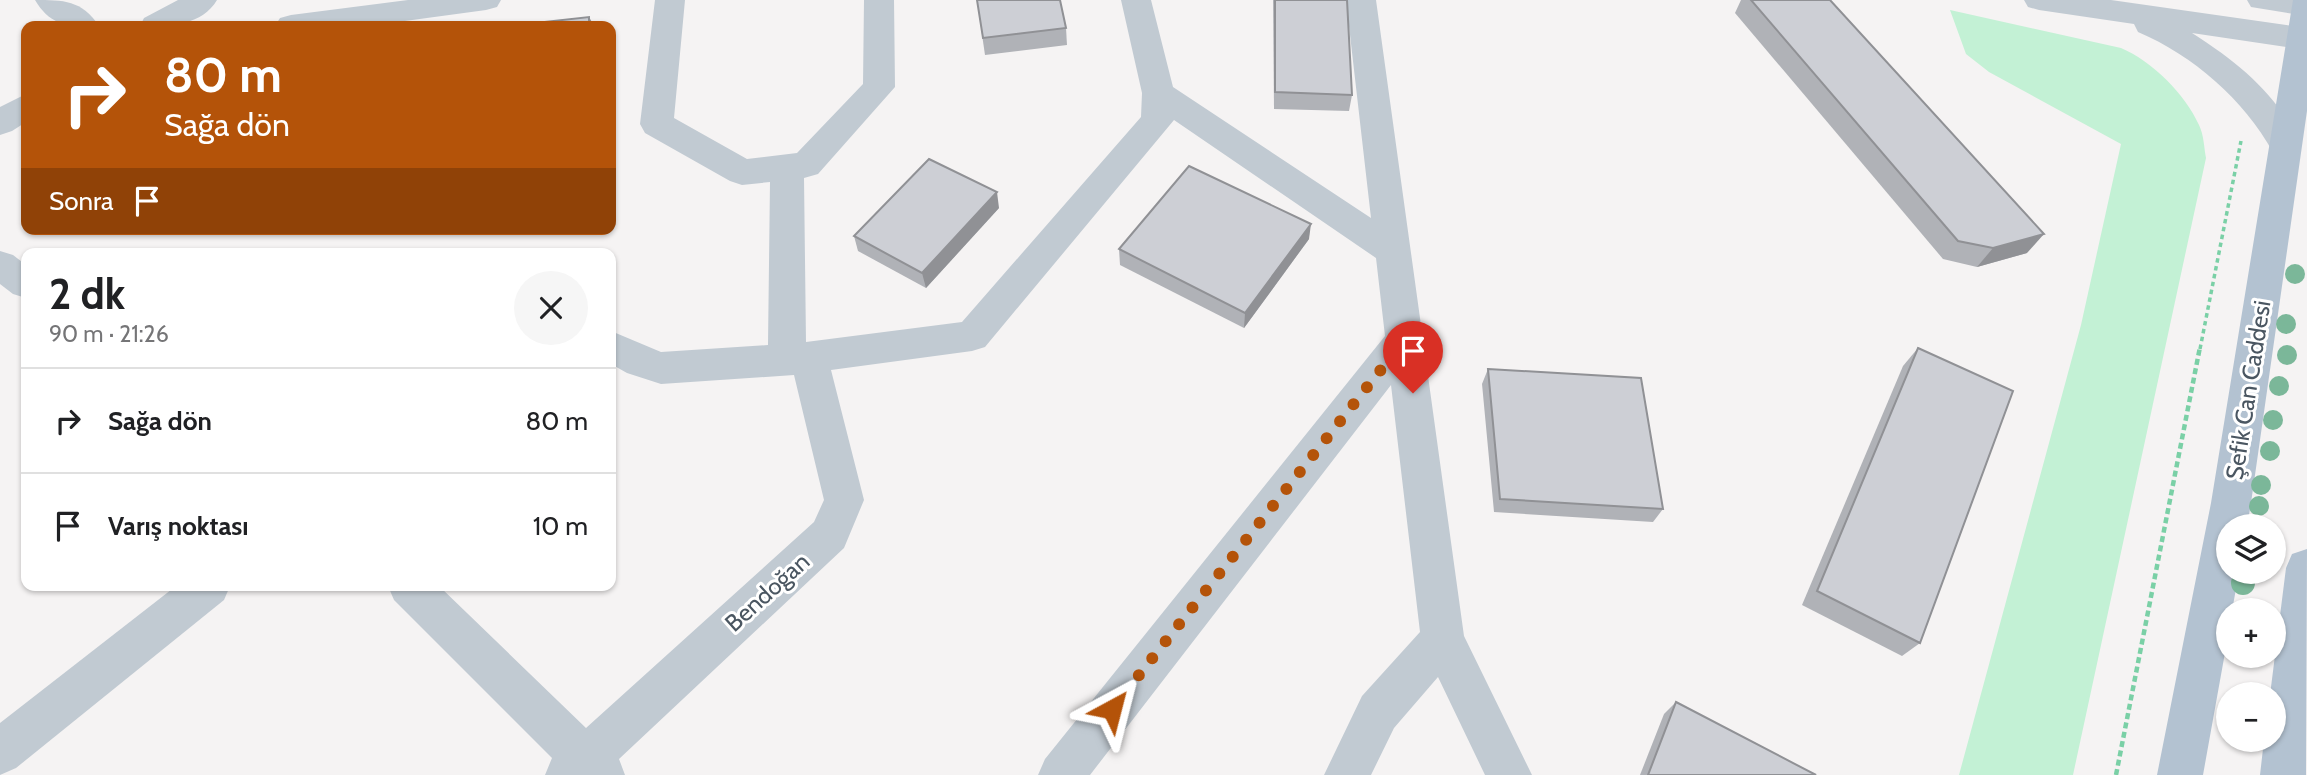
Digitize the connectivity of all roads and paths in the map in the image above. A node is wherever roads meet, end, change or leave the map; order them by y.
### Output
1 (50, 0) edge
2 (202, 0) edge
3 (486, 0) edge
4 (670, 0) edge
5 (879, 0) edge
6 (1136, 0) edge
7 (1362, 0) edge
8 (2039, 0) edge
9 (2262, 0) edge
10 (2107, 10) junction
11 (2306, 18) edge
12 (77, 21) edge
13 (164, 21) edge
14 (328, 21) edge
15 (1158, 93) junction
16 (2250, 97) junction
17 (21, 109) edge
18 (0, 123) edge
19 (2285, 143) junction
20 (787, 167) junction
21 (1392, 250) junction
22 (0, 265) edge
23 (21, 280) edge
24 (1406, 338) junction
25 (616, 349) edge
26 (798, 358) junction
27 (2307, 568) edge
28 (203, 591) edge
29 (414, 591) edge
30 (1443, 639) junction
31 (0, 752) edge
32 (585, 769) edge
33 (1060, 775) edge
34 (1347, 775) edge
35 (1509, 775) edge
36 (2116, 775) edge
37 (2180, 775) edge
38 (2283, 775) edge

1 - 12 street
2 - 13 street
3 - 14 street
4 - 20 street
5 - 20 street
6 - 15 street
7 - 21 street
8 - 10 street
9 - 11 street
10 - 11 street
10 - 16 street
11 - 19 main road, Şefik Can Caddesi
15 - 21 street
15 - 26 street
16 - 19 street
16 - 36 path
17 - 18 street
19 - 37 main road, Şefik Can Caddesi
20 - 26 street, Bendoğan
21 - 24 street
22 - 23 street
24 - 30 street
24 - 33 street
25 - 26 street
26 - 32 street, Bendoğan
27 - 38 main road
28 - 31 street
29 - 32 street
30 - 34 street
30 - 35 street

